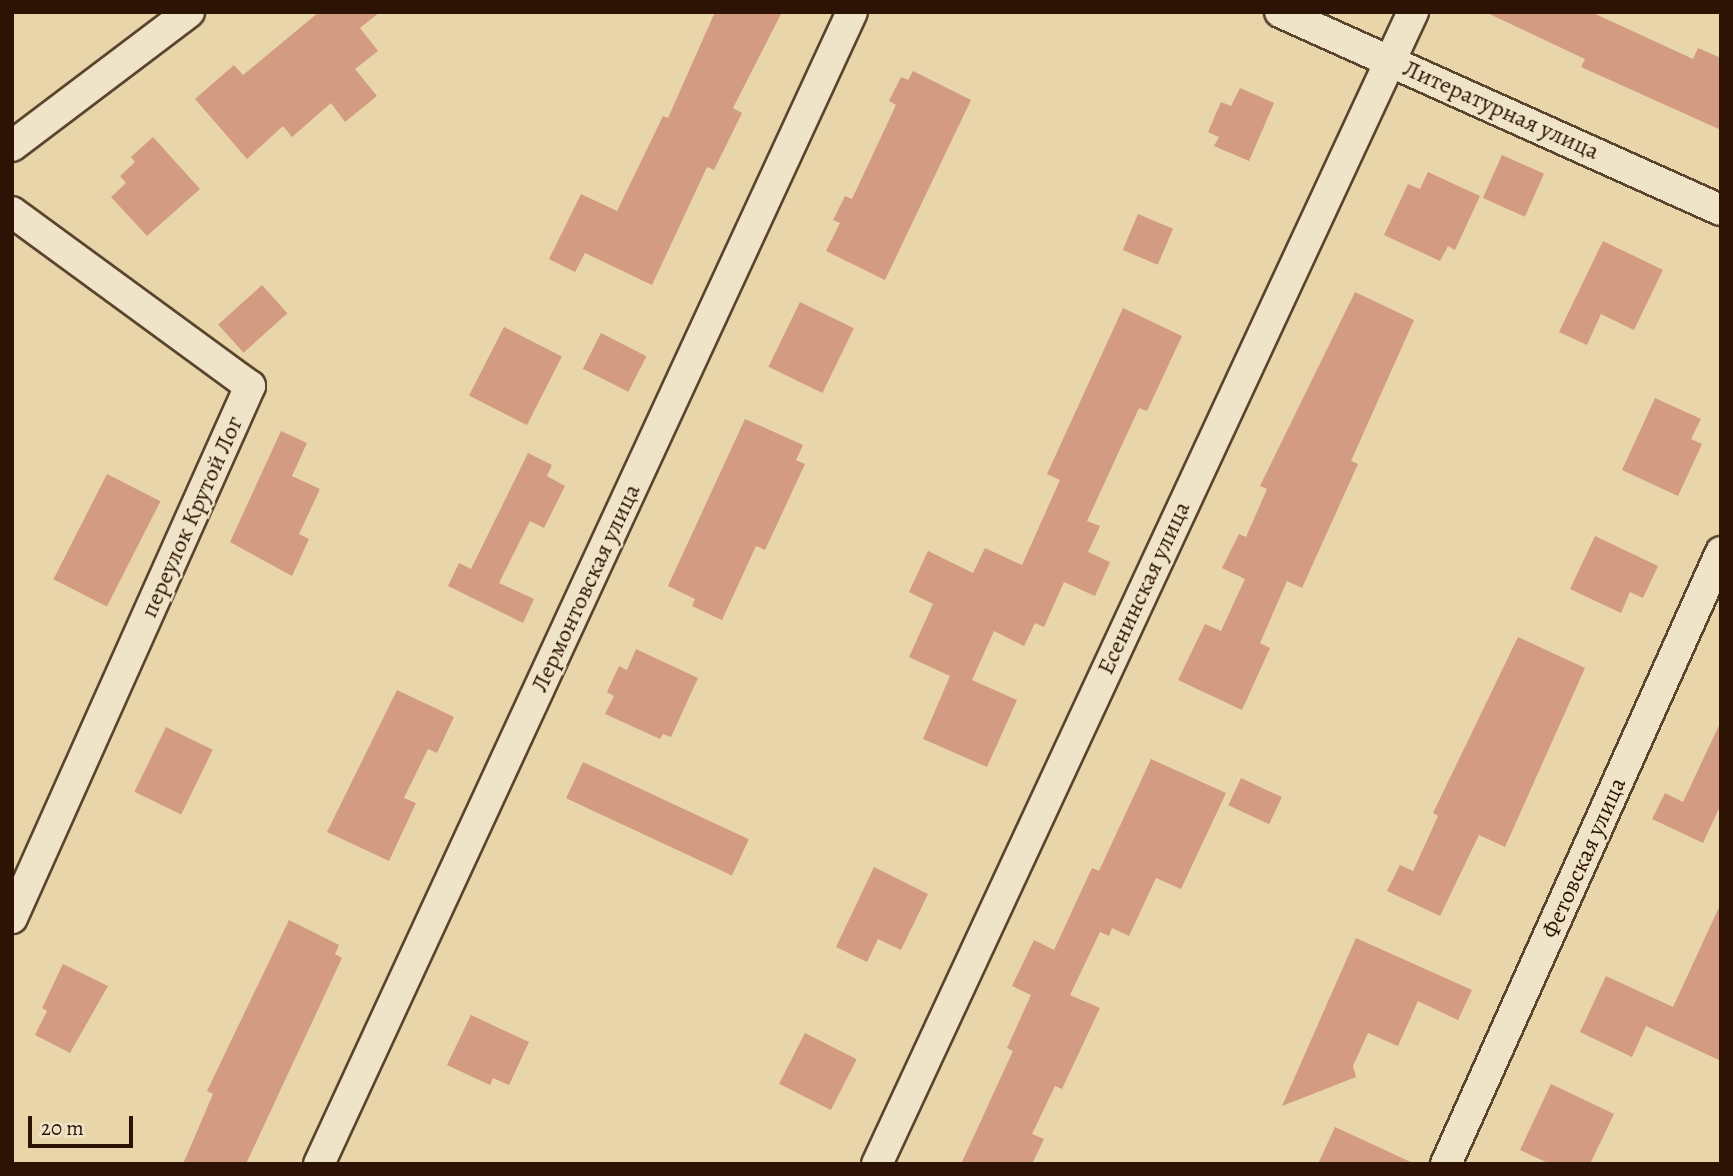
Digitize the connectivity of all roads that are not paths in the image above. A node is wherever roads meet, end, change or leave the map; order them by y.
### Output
1 (189, 12) edge
2 (852, 12) edge
3 (1280, 12) edge
4 (1413, 12) edge
5 (1390, 59) junction
6 (12, 146) edge
7 (1721, 210) edge
8 (12, 212) edge
9 (1721, 552) edge
10 (12, 918) edge
11 (319, 1164) edge
12 (877, 1164) edge
13 (1446, 1164) edge

1 - 6 street
2 - 11 street, Лермонтовская улица
3 - 5 street, Литературная улица
4 - 5 street, Есенинская улица
5 - 7 street, Литературная улица
5 - 12 street, Есенинская улица
8 - 10 street, переулок Крутой Лог
9 - 13 street, Фетовская улица

